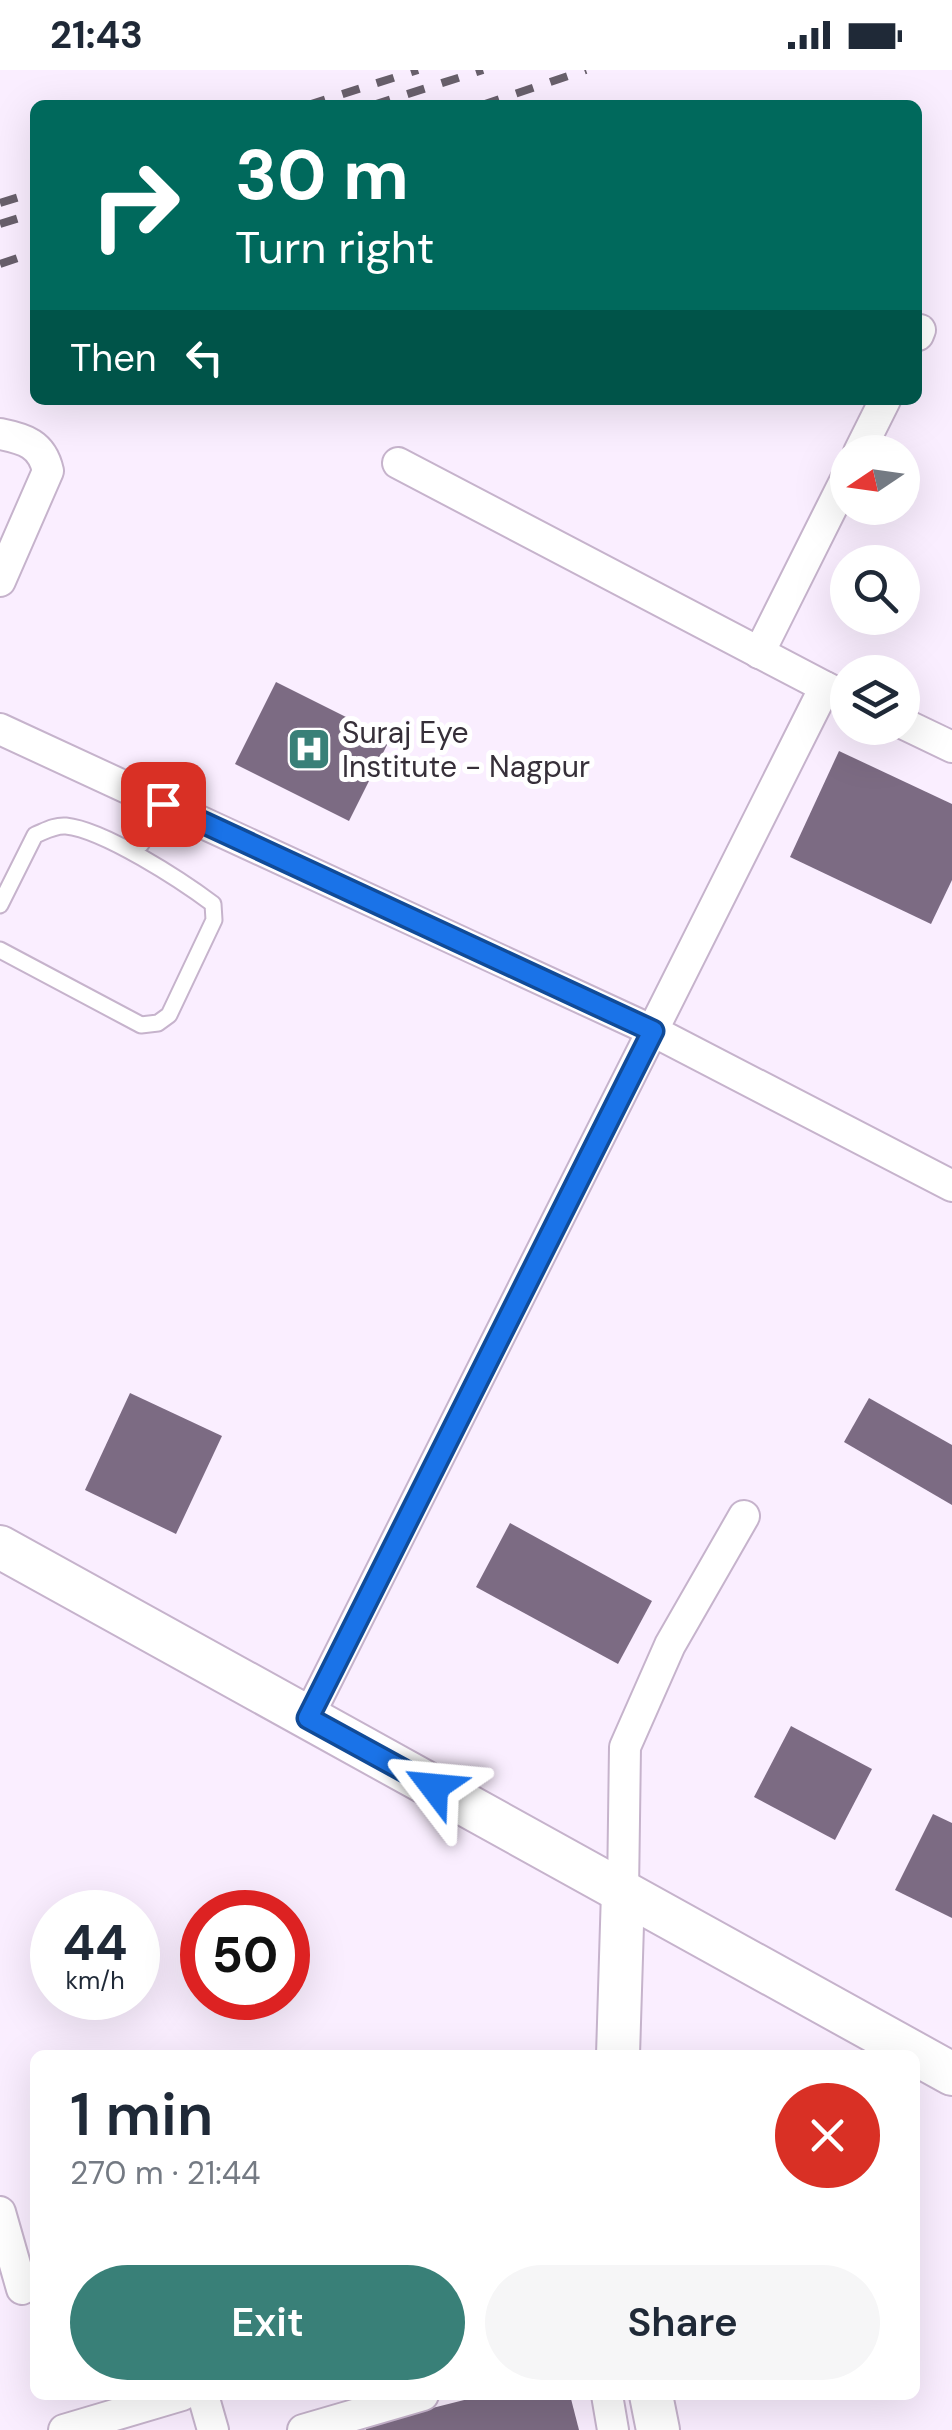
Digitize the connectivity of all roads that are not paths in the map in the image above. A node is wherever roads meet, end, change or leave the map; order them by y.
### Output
1 (882, 405) edge
2 (0, 434) edge
3 (868, 435) edge
4 (398, 463) dead end
5 (830, 511) edge
6 (0, 581) edge
7 (759, 653) junction
8 (830, 689) edge
9 (830, 703) edge
10 (0, 730) edge
11 (920, 732) edge
12 (952, 746) edge
13 (163, 804) junction
14 (128, 849) junction
15 (0, 906) edge
16 (0, 950) edge
17 (653, 1031) junction
18 (952, 1186) edge
19 (744, 1516) dead end
20 (0, 1547) edge
21 (308, 1718) junction
22 (623, 1892) junction
23 (618, 2050) edge
24 (909, 2050) edge
25 (920, 2056) edge
26 (952, 2074) edge
27 (0, 2212) edge
28 (22, 2289) dead end
29 (165, 2400) edge
30 (205, 2400) edge
31 (404, 2400) edge
32 (608, 2400) edge
33 (652, 2400) edge
34 (354, 2413) edge
35 (64, 2430) edge
36 (214, 2430) edge
37 (302, 2430) edge
38 (613, 2430) edge
39 (658, 2430) edge

1 - 3 street
2 - 6 street
4 - 7 street
5 - 7 street
7 - 8 street
9 - 17 street
10 - 13 street
11 - 12 street
13 - 14 lane
13 - 17 street
14 - 15 lane
14 - 16 lane
17 - 18 street
17 - 21 street
19 - 22 street
20 - 21 main road
21 - 22 main road
22 - 23 main road
22 - 24 main road
25 - 26 main road
27 - 28 street
29 - 35 street
30 - 36 street
31 - 34 street
32 - 38 street
33 - 39 main road
34 - 37 street

